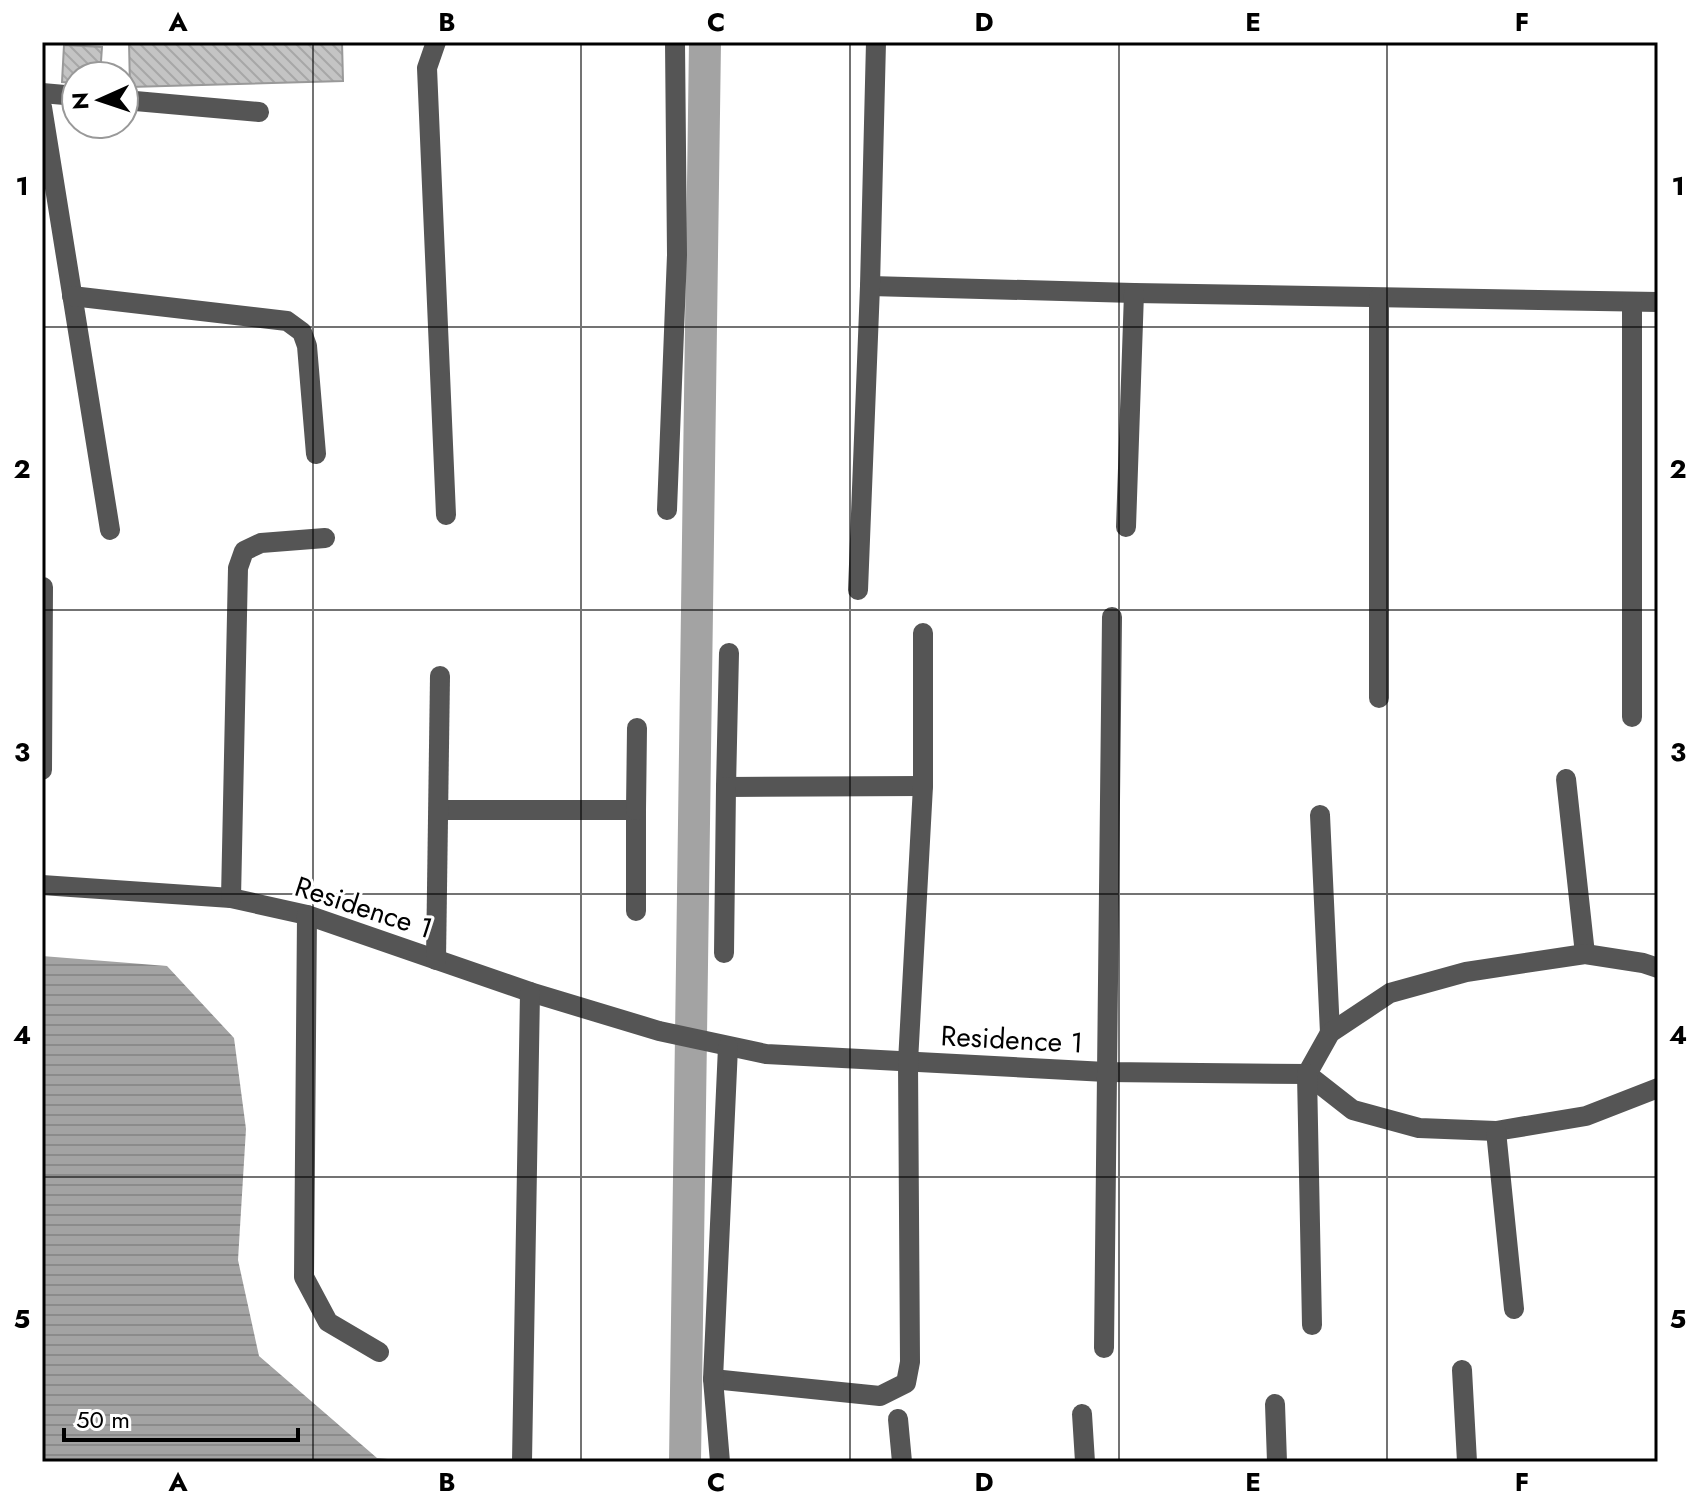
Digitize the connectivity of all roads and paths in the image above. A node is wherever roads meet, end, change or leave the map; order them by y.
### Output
1 (436, 42) edge
2 (675, 42) edge
3 (876, 42) edge
4 (140, 101) edge
5 (42, 107) edge
6 (259, 112) dead end
7 (870, 286) junction
8 (1134, 293) junction
9 (72, 296) junction
10 (1379, 298) junction
11 (1632, 302) junction
12 (1658, 302) edge
13 (316, 454) dead end
14 (667, 510) dead end
15 (446, 515) dead end
16 (1126, 527) dead end
17 (110, 530) dead end
18 (325, 538) dead end
19 (43, 587) edge
20 (858, 590) dead end
21 (1112, 617) dead end
22 (923, 633) dead end
23 (729, 653) dead end
24 (440, 676) dead end
25 (1379, 698) dead end
26 (1632, 717) dead end
27 (637, 728) dead end
28 (42, 770) edge
29 (1566, 779) dead end
30 (923, 786) junction
31 (726, 787) junction
32 (439, 810) junction
33 (636, 810) junction
34 (1320, 815) dead end
35 (42, 885) edge
36 (231, 898) junction
37 (636, 911) dead end
38 (307, 915) junction
39 (724, 953) dead end
40 (1585, 954) junction
41 (436, 960) junction
42 (1658, 968) edge
43 (530, 992) junction
44 (1330, 1033) junction
45 (722, 1044) junction
46 (908, 1062) junction
47 (1106, 1072) junction
48 (1307, 1074) junction
49 (1658, 1088) edge
50 (1496, 1131) junction
51 (1514, 1309) dead end
52 (1312, 1325) dead end
53 (1104, 1348) dead end
54 (379, 1352) dead end
55 (1462, 1370) dead end
56 (713, 1379) junction
57 (1275, 1404) dead end
58 (1082, 1414) dead end
59 (898, 1419) dead end
60 (522, 1462) edge
61 (720, 1462) edge
62 (902, 1462) edge
63 (1085, 1462) edge
64 (1277, 1462) edge
65 (1467, 1462) edge

1 - 15 street
2 - 14 street
3 - 7 street
4 - 6 street
5 - 9 street
7 - 8 street
7 - 20 street
8 - 10 street
8 - 16 street
9 - 13 street
9 - 17 street
10 - 11 street
10 - 25 street
11 - 12 street
11 - 26 street
18 - 36 street
19 - 28 street
21 - 47 street
22 - 30 street
23 - 31 street
24 - 32 street
27 - 33 street
29 - 40 street
30 - 31 street
30 - 46 street
31 - 39 street
32 - 33 street
32 - 41 street
33 - 37 street
34 - 44 street
35 - 36 street, Residence 1
36 - 38 street, Residence 1
38 - 41 street, Residence 1
38 - 54 street
40 - 42 street
40 - 44 street
41 - 43 street, Residence 1
43 - 45 street, Residence 1
43 - 60 street
44 - 48 street
45 - 46 street, Residence 1
45 - 56 street
46 - 47 street, Residence 1
46 - 56 street
47 - 48 street, Residence 1
47 - 53 street
48 - 50 street
48 - 52 street
49 - 50 street
50 - 51 street
55 - 65 street
56 - 61 street
57 - 64 street
58 - 63 street
59 - 62 street

